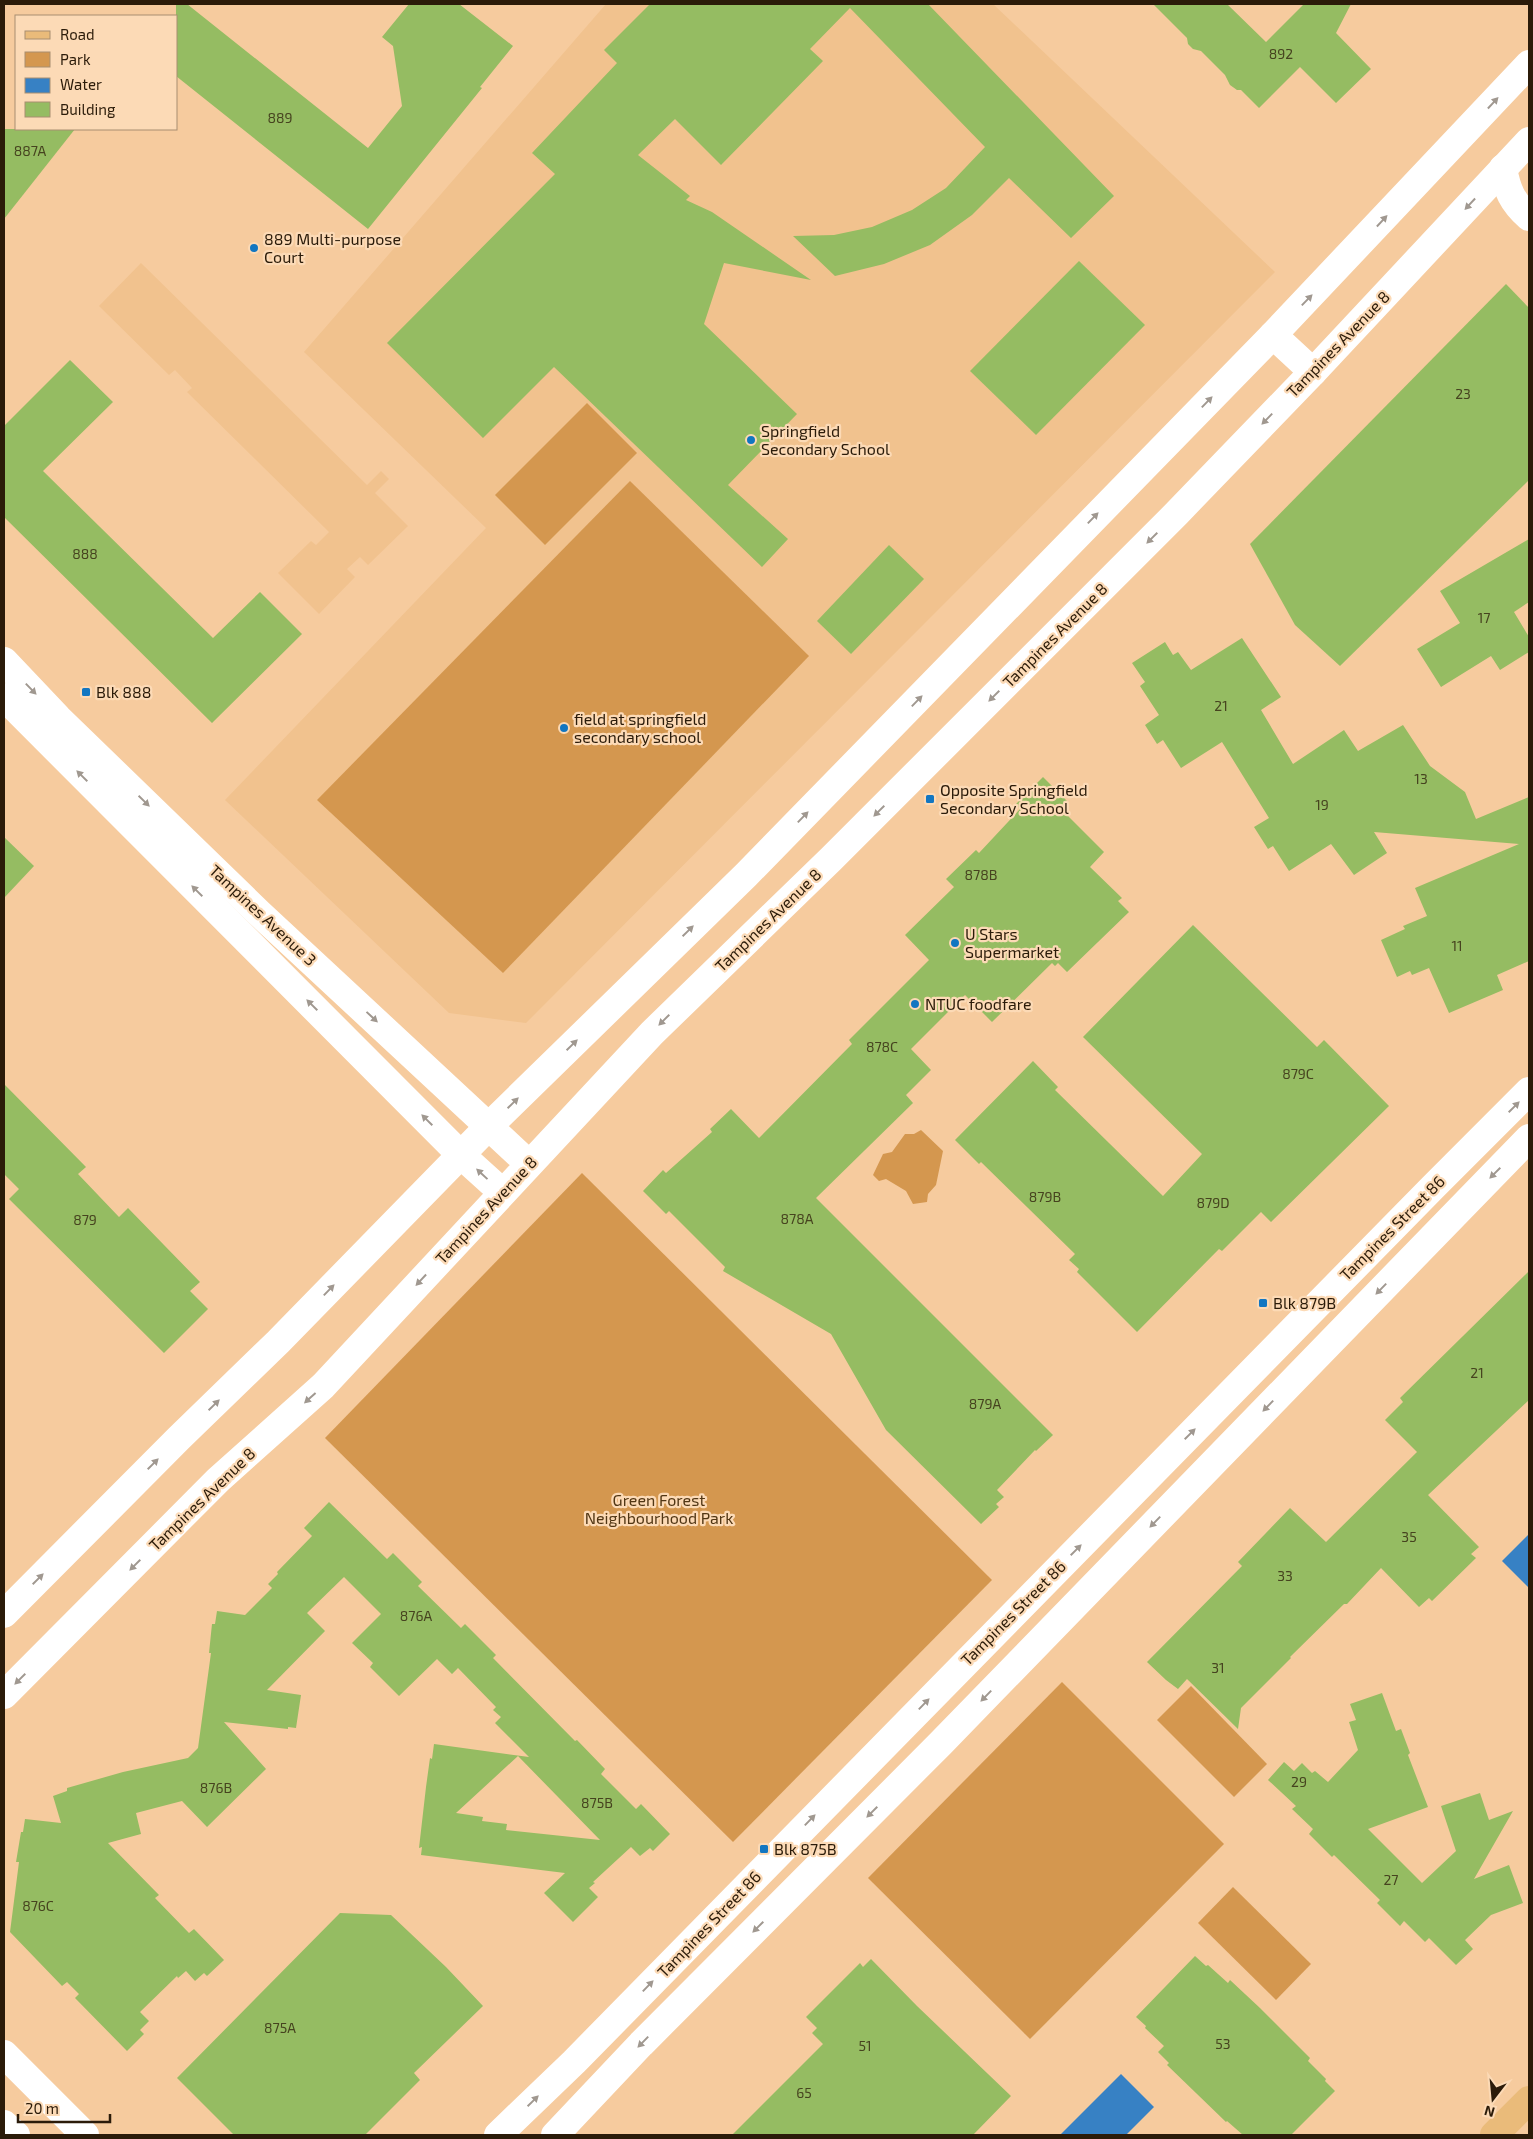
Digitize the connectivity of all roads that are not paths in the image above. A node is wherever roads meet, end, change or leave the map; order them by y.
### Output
1 (1529, 64) edge
2 (1529, 141) edge
3 (1503, 168) junction
4 (1529, 218) edge
5 (1273, 335) junction
6 (1313, 372) junction
7 (4, 661) edge
8 (4, 697) edge
9 (1529, 1091) edge
10 (489, 1126) junction
11 (1529, 1138) edge
12 (462, 1155) junction
13 (529, 1164) junction
14 (502, 1192) junction
15 (4, 1614) edge
16 (4, 1695) edge
17 (4, 2054) edge
18 (1529, 2100) edge
19 (4, 2124) edge
20 (16, 2135) edge
21 (85, 2135) edge
22 (498, 2135) edge
23 (555, 2135) edge
24 (1494, 2135) edge

5 -> 1 street
2 - 3 street, Tampines Avenue 8
3 - 4 street
3 -> 6 street, Tampines Avenue 8
5 - 6 street
10 -> 5 street
6 -> 13 street, Tampines Avenue 8
7 -> 10 street, Tampines Avenue 3
12 -> 8 street, Tampines Avenue 3
22 -> 9 street, Tampines Street 86
10 - 12 street
10 - 13 street, Tampines Avenue 3
11 -> 23 street, Tampines Street 86
14 -> 12 street, Tampines Avenue 3
15 -> 12 street
13 - 14 street, Tampines Avenue 8
14 -> 16 street, Tampines Avenue 8
17 - 21 street
18 - 24 main road
19 - 20 street

